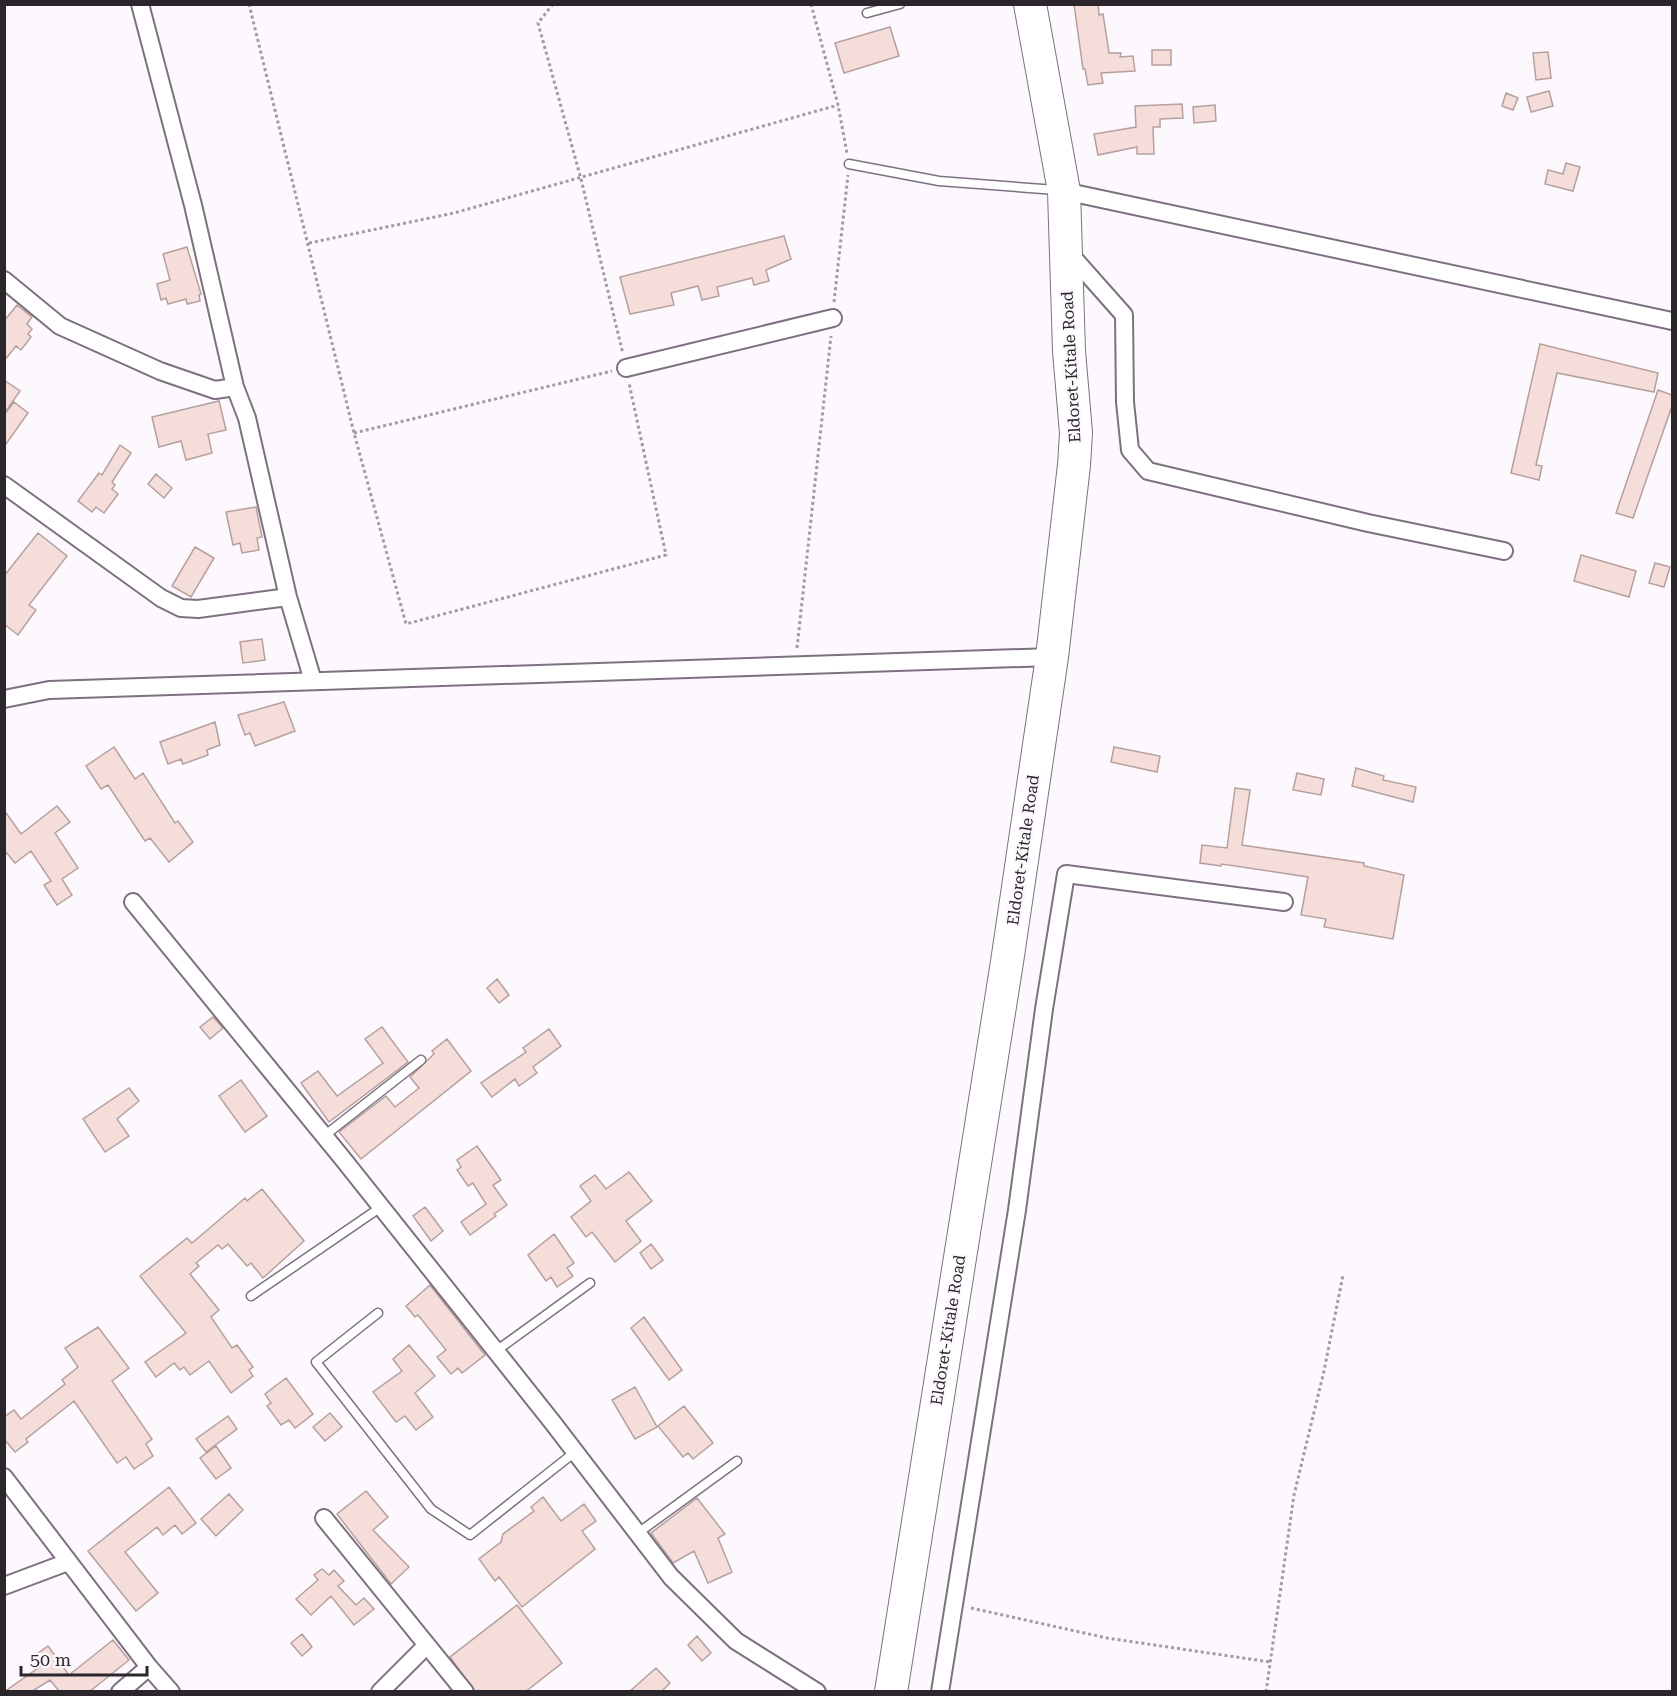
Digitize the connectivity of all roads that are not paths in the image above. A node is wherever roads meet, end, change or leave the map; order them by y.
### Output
1 (140, 4) edge
2 (900, 4) edge
3 (1030, 4) edge
4 (867, 13) dead end
5 (849, 164) dead end
6 (1064, 191) junction
7 (1066, 250) junction
8 (4, 279) edge
9 (832, 318) dead end
10 (1672, 321) edge
11 (626, 368) road end
12 (235, 387) junction
13 (4, 485) edge
14 (1504, 550) dead end
15 (288, 597) junction
16 (1052, 657) junction
17 (312, 681) junction
18 (6, 696) edge
19 (133, 902) dead end
20 (1284, 902) dead end
21 (421, 1060) dead end
22 (324, 1136) junction
23 (381, 1207) junction
24 (590, 1283) dead end
25 (251, 1296) dead end
26 (378, 1313) dead end
27 (496, 1351) junction
28 (575, 1452) junction
29 (737, 1461) dead end
30 (4, 1477) edge
31 (324, 1518) dead end
32 (638, 1533) junction
33 (68, 1562) junction
34 (4, 1586) edge
35 (427, 1645) junction
36 (149, 1667) junction
37 (120, 1692) edge
38 (171, 1692) edge
39 (380, 1692) edge
40 (465, 1692) edge
41 (816, 1692) edge
42 (891, 1692) edge
43 (940, 1692) edge

1 - 12 street
2 - 4 lane
3 - 6 highway, Eldoret-Kitale Road
5 - 6 lane
6 - 7 highway, Eldoret-Kitale Road
6 - 10 street
7 - 14 street
7 - 16 highway, Eldoret-Kitale Road
8 - 12 street
9 - 11 street
12 - 15 street
13 - 15 street
15 - 17 street
16 - 17 street
16 - 42 highway, Eldoret-Kitale Road
17 - 18 street
19 - 22 street
20 - 43 street
21 - 22 lane
22 - 23 street
23 - 25 lane
23 - 27 street
24 - 27 lane
26 - 28 lane
27 - 28 street
28 - 32 street
29 - 32 lane
30 - 33 street
31 - 35 street
32 - 41 street
33 - 34 street
33 - 36 street
35 - 39 street
35 - 40 street
36 - 37 street
36 - 38 street

